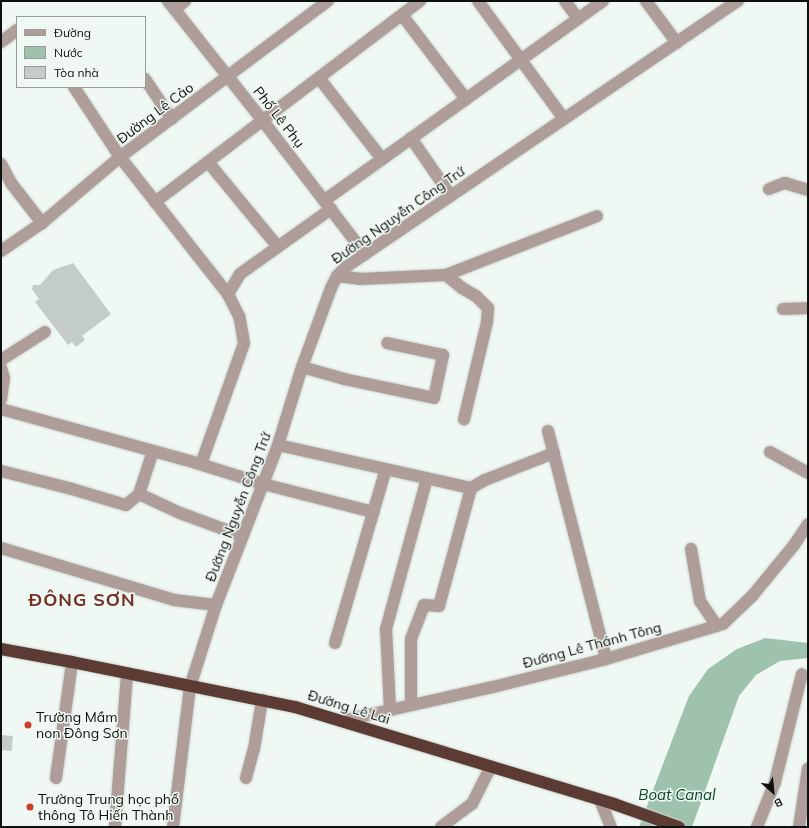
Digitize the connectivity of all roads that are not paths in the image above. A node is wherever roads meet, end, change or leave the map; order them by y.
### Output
1 (185, 1) edge
2 (328, 1) edge
3 (420, 1) edge
4 (478, 1) edge
5 (565, 1) edge
6 (603, 1) edge
7 (646, 1) edge
8 (738, 1) edge
9 (171, 5) edge
10 (402, 15) junction
11 (578, 19) junction
12 (16, 31) edge
13 (1, 42) edge
14 (677, 43) junction
15 (521, 60) junction
16 (228, 77) junction
17 (319, 78) junction
18 (146, 80) edge
19 (75, 88) edge
20 (466, 99) junction
21 (172, 119) junction
22 (564, 119) junction
23 (264, 121) junction
24 (411, 138) junction
25 (120, 158) junction
26 (382, 159) junction
27 (208, 162) junction
28 (1, 164) edge
29 (769, 189) dead end
30 (808, 190) edge
31 (451, 196) junction
32 (155, 202) junction
33 (328, 205) junction
34 (597, 216) dead end
35 (42, 223) junction
36 (278, 247) junction
37 (1, 251) edge
38 (365, 254) junction
39 (446, 275) junction
40 (337, 276) junction
41 (228, 294) junction
42 (808, 308) edge
43 (783, 309) dead end
44 (45, 332) dead end
45 (387, 343) dead end
46 (1, 360) edge
47 (302, 367) junction
48 (1, 368) edge
49 (1, 400) edge
50 (1, 409) edge
51 (464, 418) dead end
52 (548, 431) dead end
53 (278, 445) junction
54 (153, 451) junction
55 (770, 452) dead end
56 (554, 453) junction
57 (201, 464) junction
58 (386, 469) junction
59 (1, 471) edge
60 (808, 473) edge
61 (427, 478) junction
62 (263, 484) junction
63 (471, 488) junction
64 (139, 494) junction
65 (373, 512) junction
66 (808, 524) edge
67 (243, 536) junction
68 (1, 548) edge
69 (691, 549) dead end
70 (216, 605) junction
71 (717, 626) junction
72 (335, 642) dead end
73 (1, 649) edge
74 (606, 659) junction
75 (72, 662) junction
76 (127, 673) junction
77 (802, 674) dead end
78 (190, 687) junction
79 (262, 700) junction
80 (411, 705) junction
81 (390, 710) junction
82 (341, 721) junction
83 (491, 766) junction
84 (808, 769) edge
85 (56, 778) dead end
86 (246, 778) dead end
87 (600, 800) junction
88 (116, 827) edge
89 (173, 827) edge
90 (442, 827) edge
91 (611, 827) edge
92 (679, 827) edge
93 (757, 827) edge
94 (799, 827) edge

1 - 9 street
2 - 16 street, Đường Lê Cảo
3 - 10 street
4 - 15 street
5 - 11 street
6 - 11 street
7 - 14 street
8 - 14 street, Đường Nguyễn Công Trứ
9 - 16 street, Phố Lê Phụ
10 - 17 street
10 - 20 street
11 - 15 street
12 - 13 street
14 - 22 street, Đường Nguyễn Công Trứ
15 - 20 street
15 - 22 street
16 - 21 street, Đường Lê Cảo
16 - 23 street, Phố Lê Phụ
17 - 23 street
17 - 26 street
18 - 21 street
19 - 25 street
20 - 24 street
21 - 25 street, Đường Lê Cảo
22 - 31 street, Đường Nguyễn Công Trứ
23 - 27 street
23 - 33 street, Phố Lê Phụ
24 - 26 street
24 - 31 street
25 - 32 street
25 - 35 street, Đường Lê Cảo
26 - 33 street
27 - 32 street
27 - 36 street
28 - 35 street
29 - 30 street
31 - 38 street, Đường Nguyễn Công Trứ
32 - 41 street
33 - 36 street
33 - 38 street, Phố Lê Phụ
34 - 39 street
35 - 37 street, Đường Lê Cảo
36 - 41 street
38 - 40 street, Đường Nguyễn Công Trứ
39 - 40 street
39 - 51 street
40 - 47 street, Đường Nguyễn Công Trứ
41 - 57 street
42 - 43 street
44 - 46 street
45 - 47 street
47 - 53 street, Đường Nguyễn Công Trứ
48 - 49 street
50 - 54 street
52 - 56 street
53 - 58 street
53 - 62 street, Đường Nguyễn Công Trứ
54 - 57 street
54 - 64 street
55 - 60 street
56 - 63 street
56 - 74 street
57 - 62 street
58 - 61 street
58 - 65 street
59 - 64 street
61 - 63 street
61 - 81 street
62 - 65 street
62 - 67 street, Đường Nguyễn Công Trứ
63 - 80 street
64 - 67 street
65 - 72 street
66 - 71 street, Đường Lê Thánh Tông
67 - 70 street, Đường Nguyễn Công Trứ
68 - 70 street
69 - 71 street
70 - 78 street, Đường Nguyễn Công Trứ
71 - 74 street, Đường Lê Thánh Tông
73 - 75 highway, Đường Lê Lai
74 - 80 street, Đường Lê Thánh Tông
75 - 76 highway, Đường Lê Lai
75 - 85 street
76 - 78 highway, Đường Lê Lai
76 - 88 street
77 - 93 street
78 - 79 highway, Đường Lê Lai
78 - 89 street, Đường Nguyễn Công Trứ
79 - 82 highway, Đường Lê Lai
79 - 86 street
80 - 81 street, Đường Lê Thánh Tông
81 - 82 street, Đường Lê Thánh Tông
82 - 83 highway, Đường Lê Lai
83 - 87 highway, Đường Lê Lai
83 - 90 street
84 - 94 street
87 - 91 street
87 - 92 highway, Đường Lê Lai

